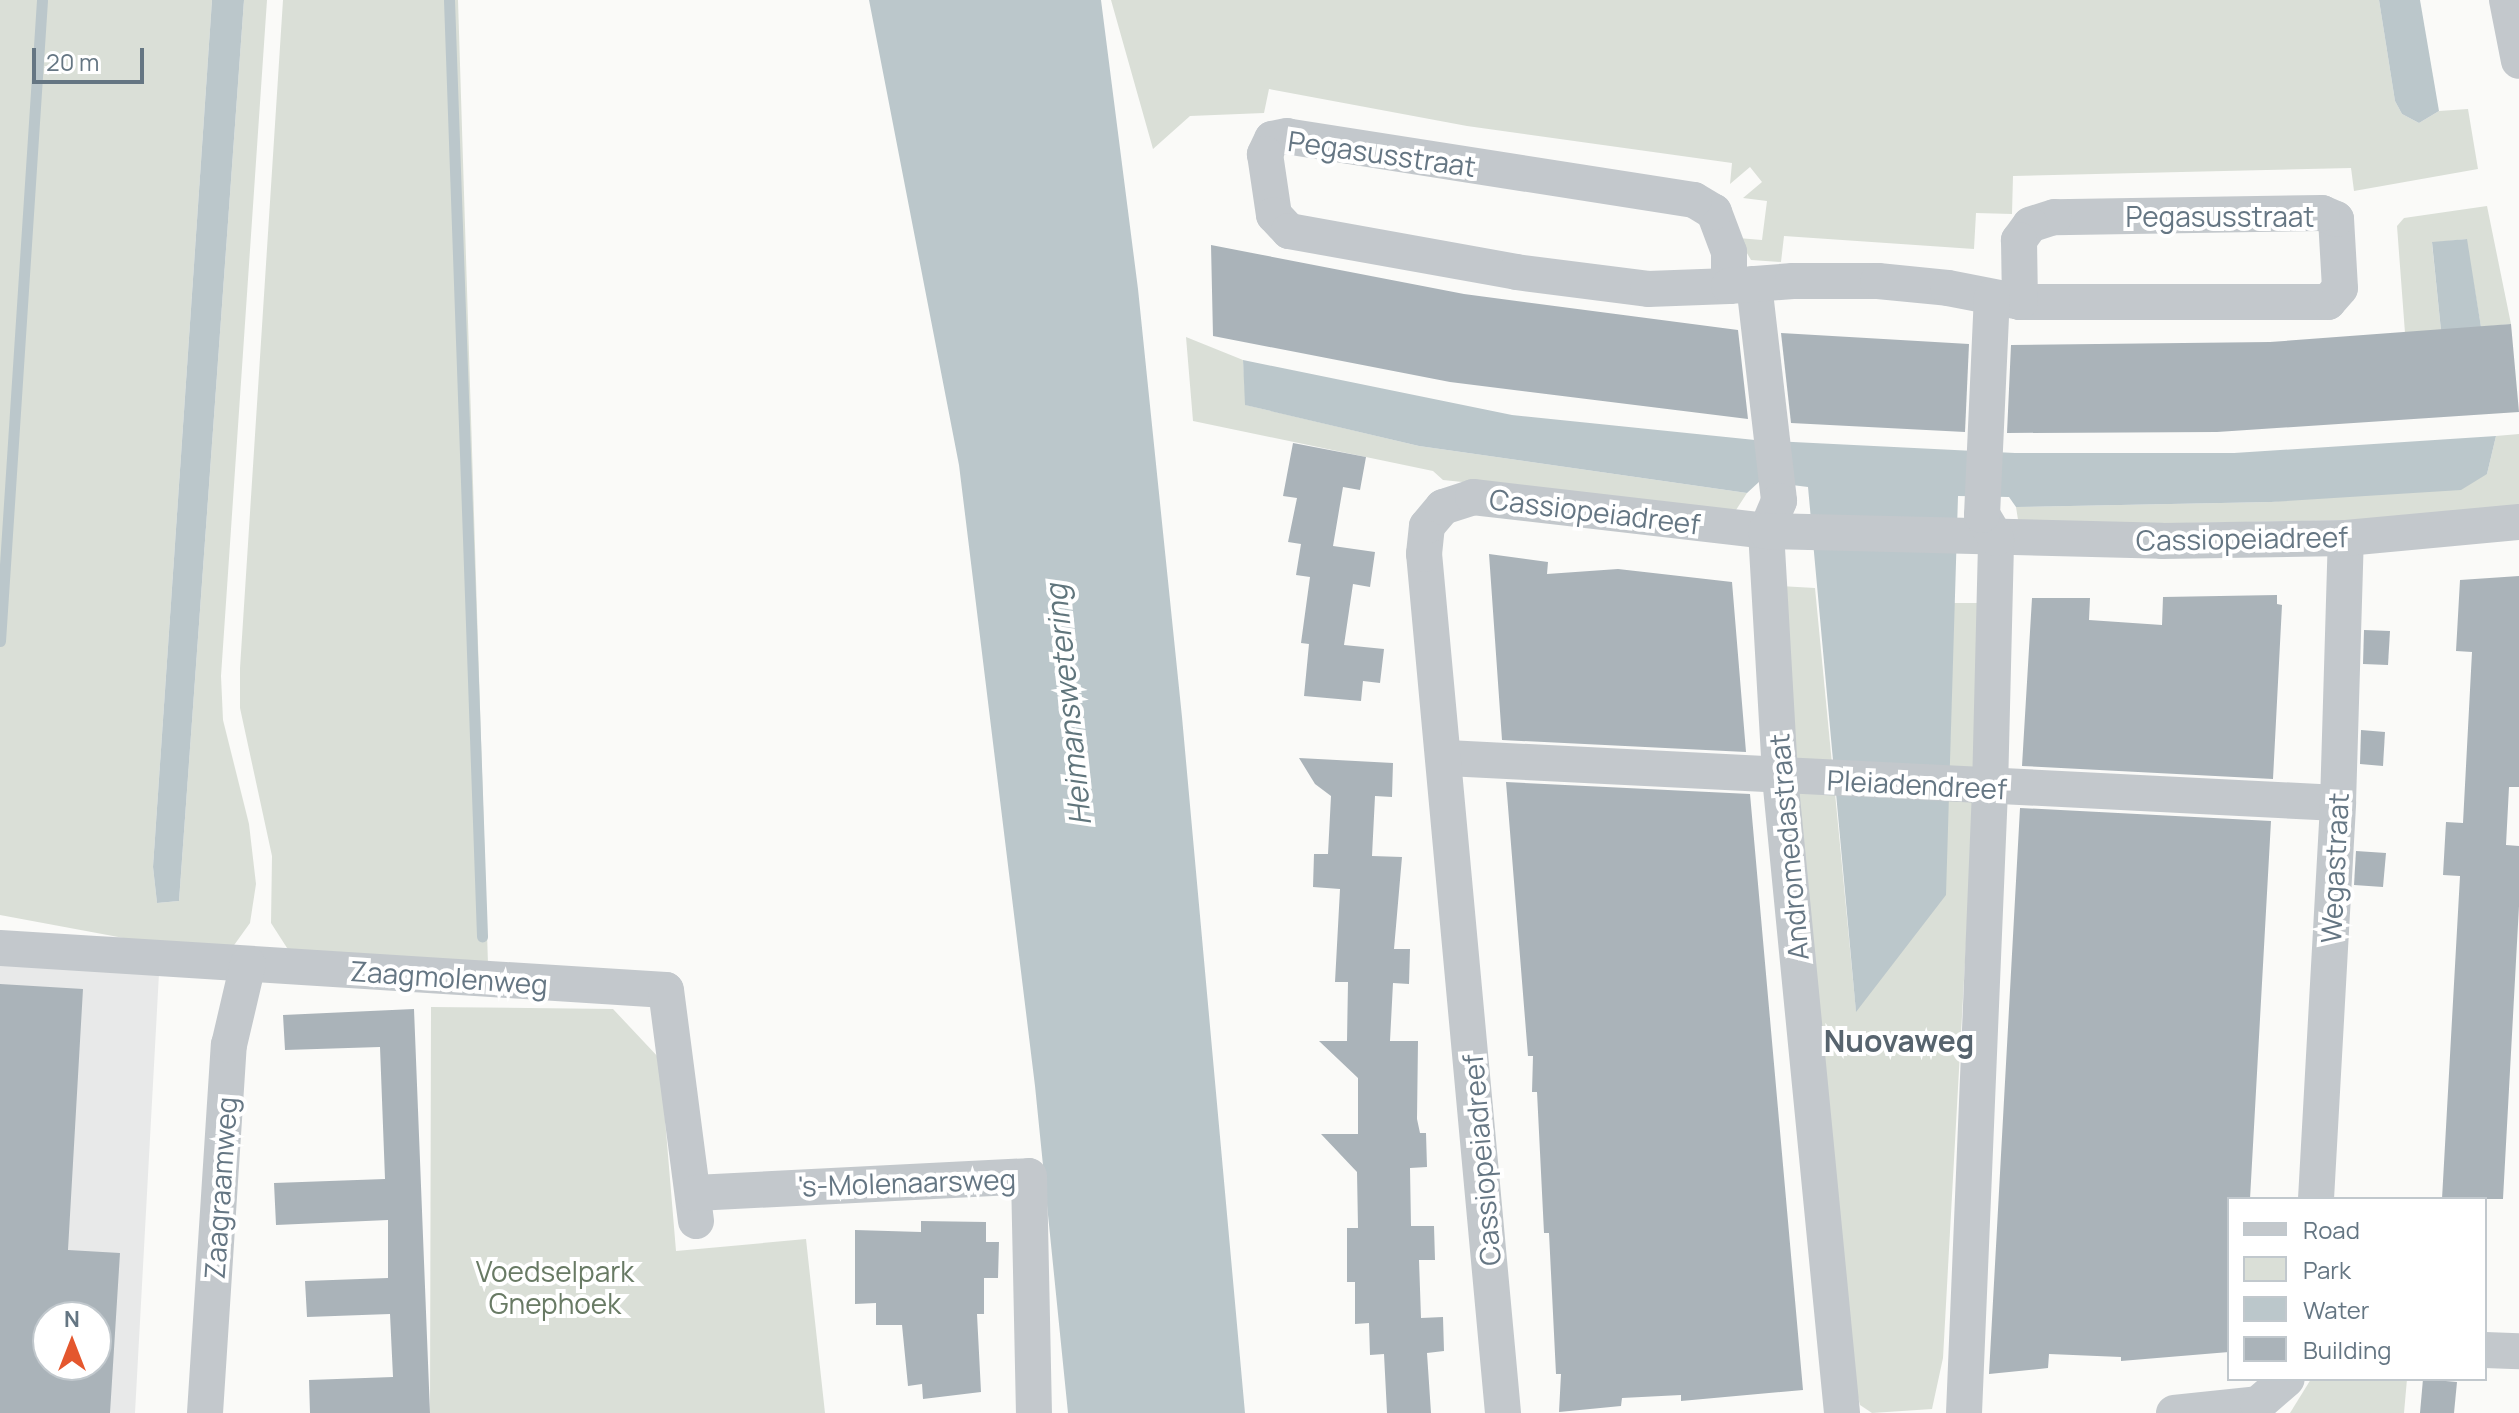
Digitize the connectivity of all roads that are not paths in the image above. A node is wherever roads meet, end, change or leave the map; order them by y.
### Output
1 (2507, 0) edge
2 (2518, 53) edge
3 (1742, 285) junction
4 (2006, 300) junction
5 (1772, 516) junction
6 (2519, 522) edge
7 (1978, 530) junction
8 (2346, 538) junction
9 (1447, 758) junction
10 (1780, 777) junction
11 (1990, 789) junction
12 (2338, 803) junction
13 (0, 948) edge
14 (248, 964) junction
15 (2316, 1197) edge
16 (695, 1207) joint
17 (2487, 1350) edge
18 (2519, 1351) edge
19 (2285, 1381) edge
20 (205, 1413) edge
21 (1034, 1413) edge
22 (1503, 1413) edge
23 (1842, 1413) edge
24 (1964, 1413) edge
25 (2174, 1413) edge

1 - 2 street
3 - 3 street, Pegasusstraat
3 - 4 street, Pegasusstraat
3 - 5 street, Andromedastraat
4 - 4 street, Pegasusstraat
4 - 7 street
5 - 7 street, Cassiopeiadreef
5 - 9 street, Cassiopeiadreef
5 - 10 street, Andromedastraat
6 - 8 street, Cassiopeiadreef
7 - 8 street, Cassiopeiadreef
7 - 11 street
8 - 12 street, Wegastraat
9 - 10 street, Pleiadendreef
9 - 22 street, Cassiopeiadreef
10 - 11 street, Pleiadendreef
10 - 23 street, Andromedastraat
11 - 12 street, Pleiadendreef
11 - 24 street
12 - 15 street, Wegastraat
13 - 14 street, Zaagmolenweg
14 - 16 street, Zaagmolenweg
14 - 20 street, Zaagraamweg
16 - 21 street, 's-Molenaarsweg
17 - 18 street
19 - 25 street

